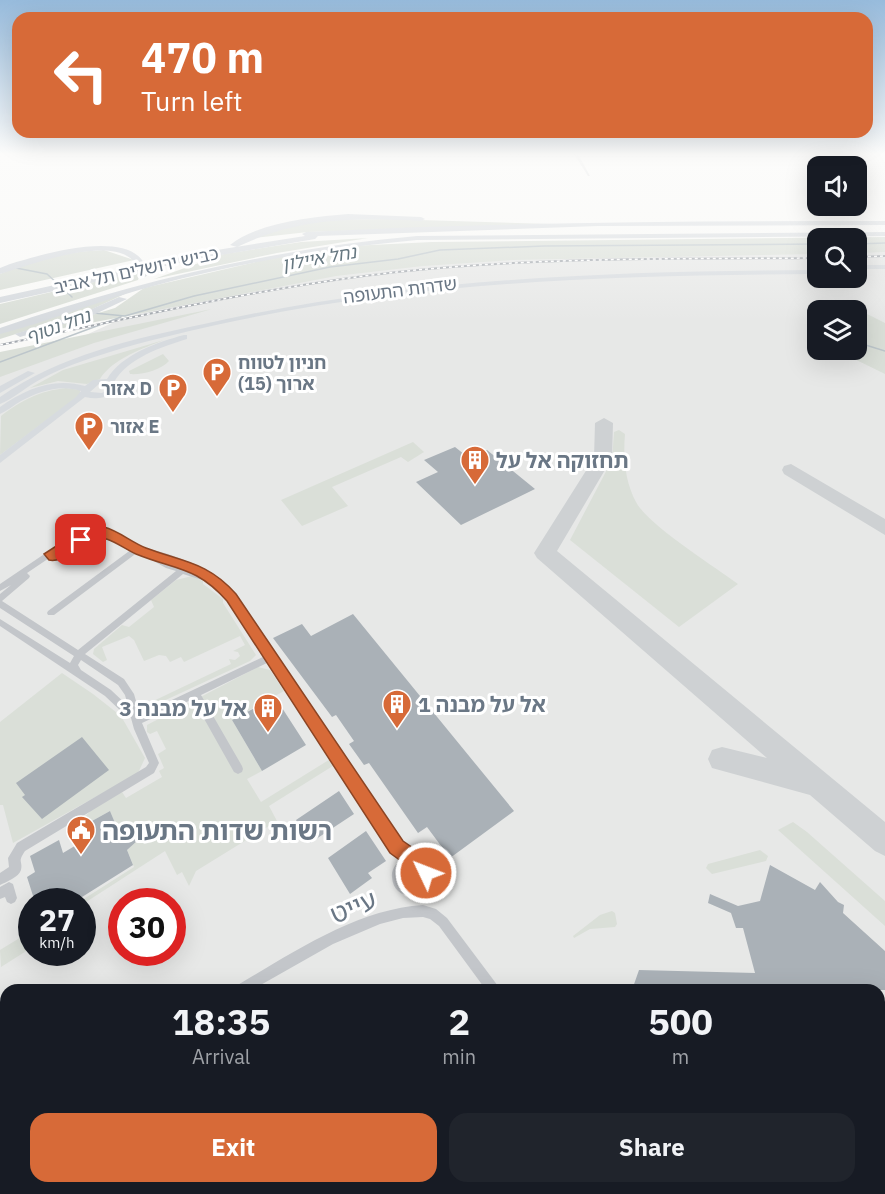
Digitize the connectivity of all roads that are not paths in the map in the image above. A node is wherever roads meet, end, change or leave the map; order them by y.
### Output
1 (885, 223) edge
2 (598, 224) junction
3 (885, 231) edge
4 (807, 267) edge
5 (867, 267) edge
6 (885, 267) edge
7 (0, 271) edge
8 (807, 272) edge
9 (867, 272) edge
10 (885, 272) edge
11 (77, 279) junction
12 (44, 286) junction
13 (0, 292) edge
14 (0, 300) edge
15 (313, 302) junction
16 (0, 326) edge
17 (0, 331) edge
18 (0, 340) edge
19 (72, 356) junction
20 (110, 381) junction
21 (0, 384) edge
22 (0, 390) edge
23 (85, 390) junction
24 (96, 396) junction
25 (0, 401) edge
26 (0, 411) edge
27 (0, 460) edge
28 (0, 466) edge
29 (139, 550) junction
30 (182, 569) junction
31 (1, 598) edge
32 (51, 613) dead end
33 (0, 622) edge
34 (79, 654) junction
35 (270, 657) junction
36 (77, 673) junction
37 (195, 693) junction
38 (136, 718) junction
39 (238, 769) dead end
40 (397, 847) junction
41 (420, 863) junction
42 (398, 873) junction
43 (0, 879) edge
44 (251, 984) edge
45 (490, 984) edge

1 - 2 highway, כביש ירושלים תל אביב
2 - 11 highway, כביש ירושלים תל אביב
2 - 16 highway
3 - 11 highway, כביש ירושלים תל אביב
3 - 17 highway
4 - 19 main road, שדרות התעופה
5 - 6 main road
7 - 18 highway
8 - 15 main road, שדרות התעופה
9 - 10 main road
11 - 12 highway, כביש ירושלים תל אביב
12 - 13 highway, כביש ירושלים תל אביב
12 - 14 highway, כביש ירושלים תל אביב
15 - 20 main road
15 - 25 main road, שדרות התעופה
19 - 21 main road
19 - 22 main road, שדרות התעופה
20 - 23 main road
20 - 24 main road
23 - 24 main road
23 - 26 main road
23 - 27 main road
24 - 28 main road
29 - 30 street
29 - 30 street
29 - 31 street
29 - 32 street
30 - 34 street
30 - 35 street
31 - 34 street
33 - 36 street
34 - 36 street
34 - 38 street
35 - 37 street
35 - 40 street
36 - 38 street
37 - 38 street
37 - 39 street
38 - 43 street
40 - 41 street
40 - 42 street
41 - 42 street
41 - 42 street
44 - 45 street, עייט

